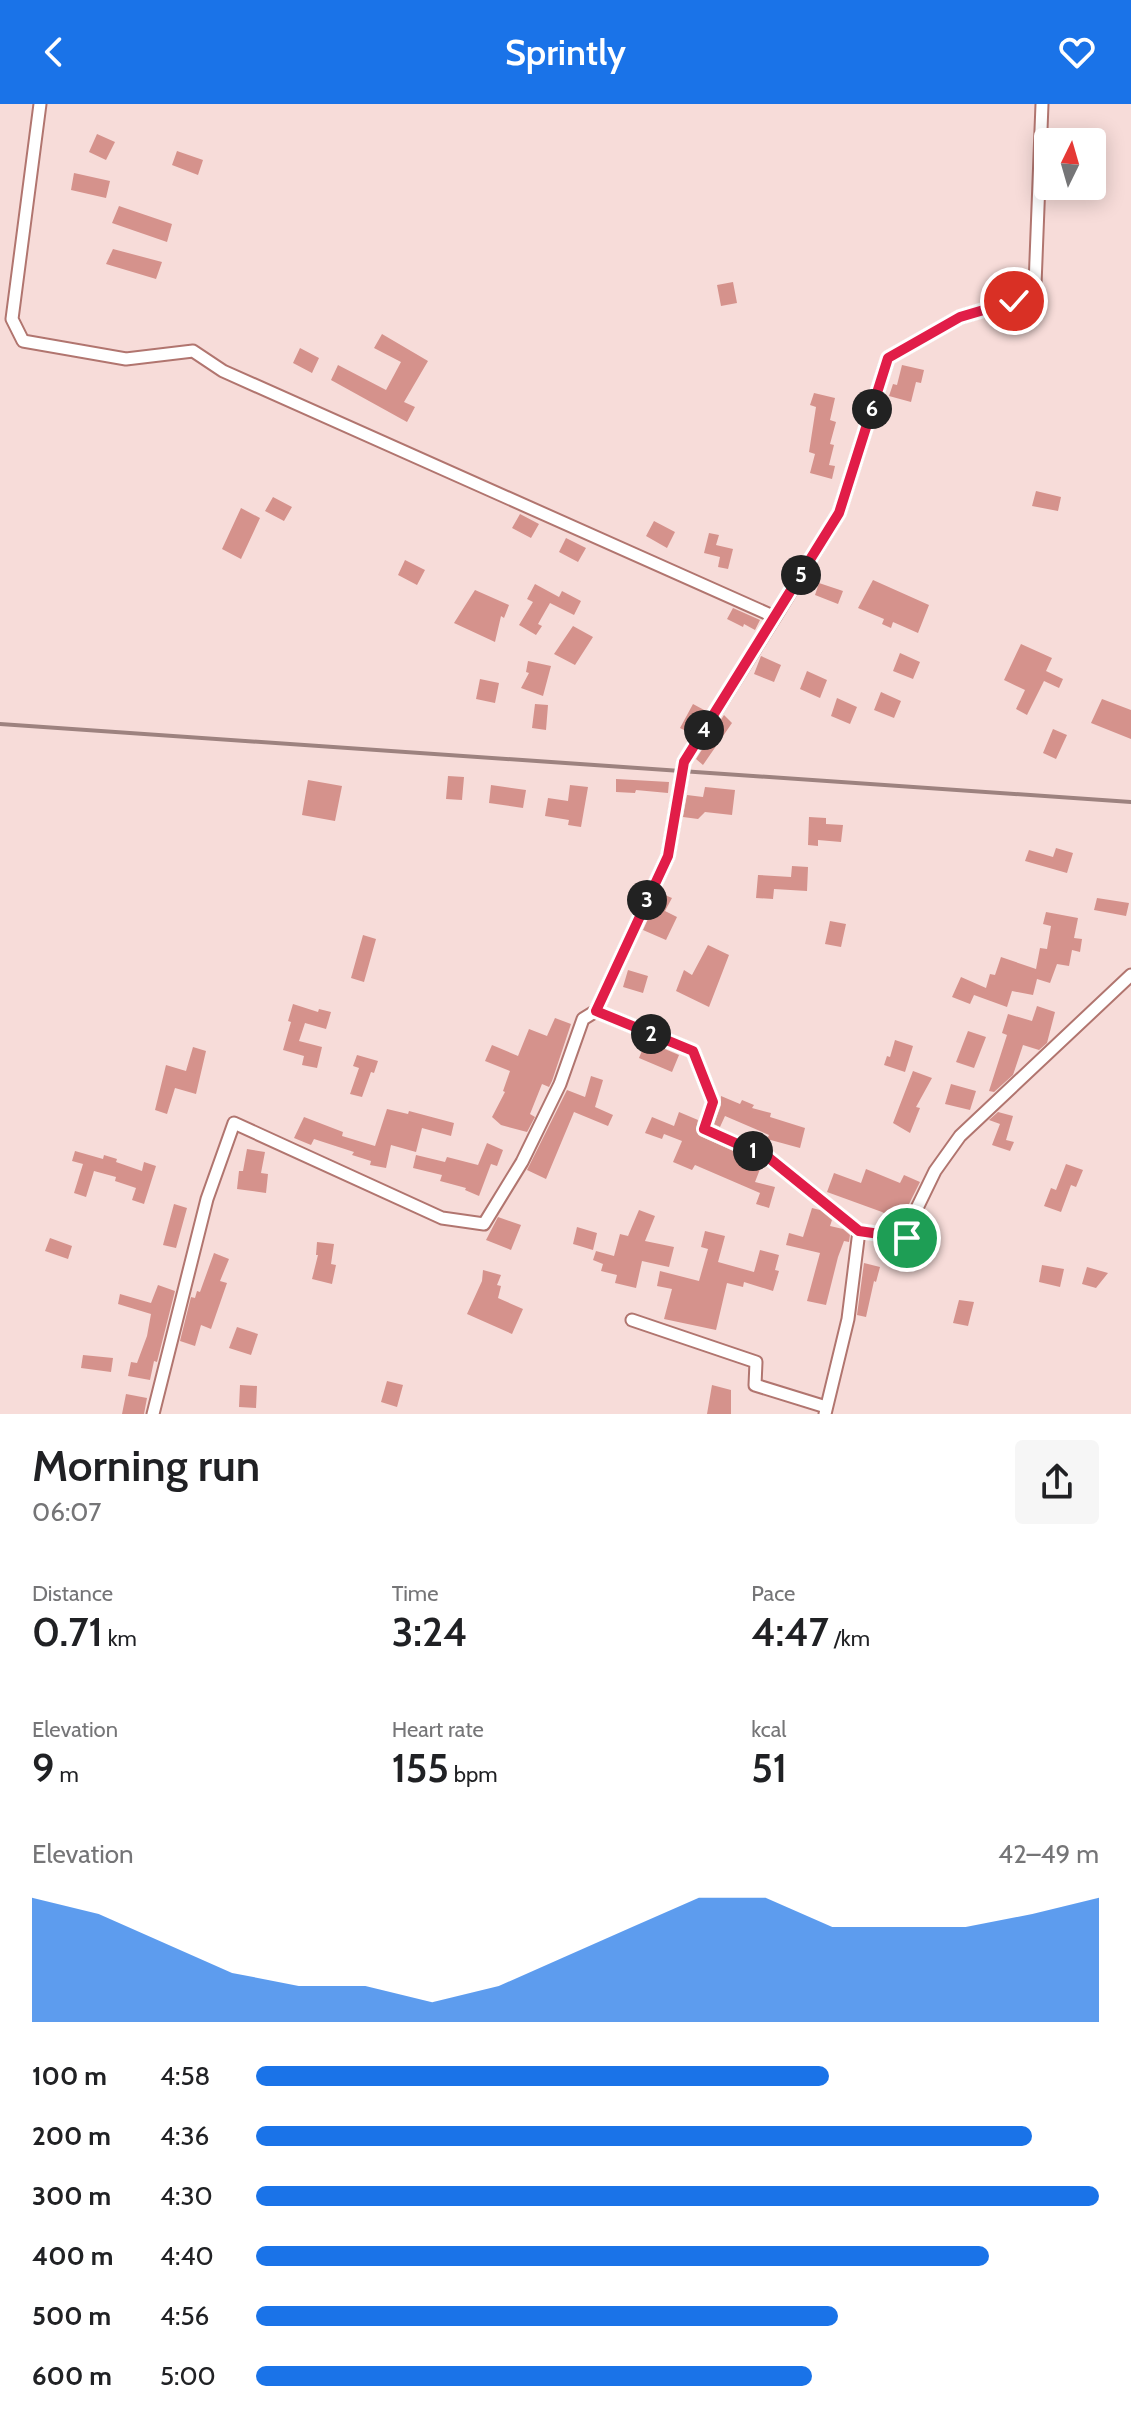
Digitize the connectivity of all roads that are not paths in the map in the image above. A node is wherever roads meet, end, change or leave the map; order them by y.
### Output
1 (40, 104) edge
2 (1042, 104) edge
3 (775, 617) junction
4 (1131, 975) edge
5 (596, 1011) junction
6 (859, 1231) junction
7 (632, 1320) dead end
8 (825, 1411) edge
9 (153, 1414) edge

1 - 3 street
2 - 3 street
3 - 5 street
4 - 6 street
5 - 6 street
5 - 9 street
6 - 8 street
7 - 8 street

